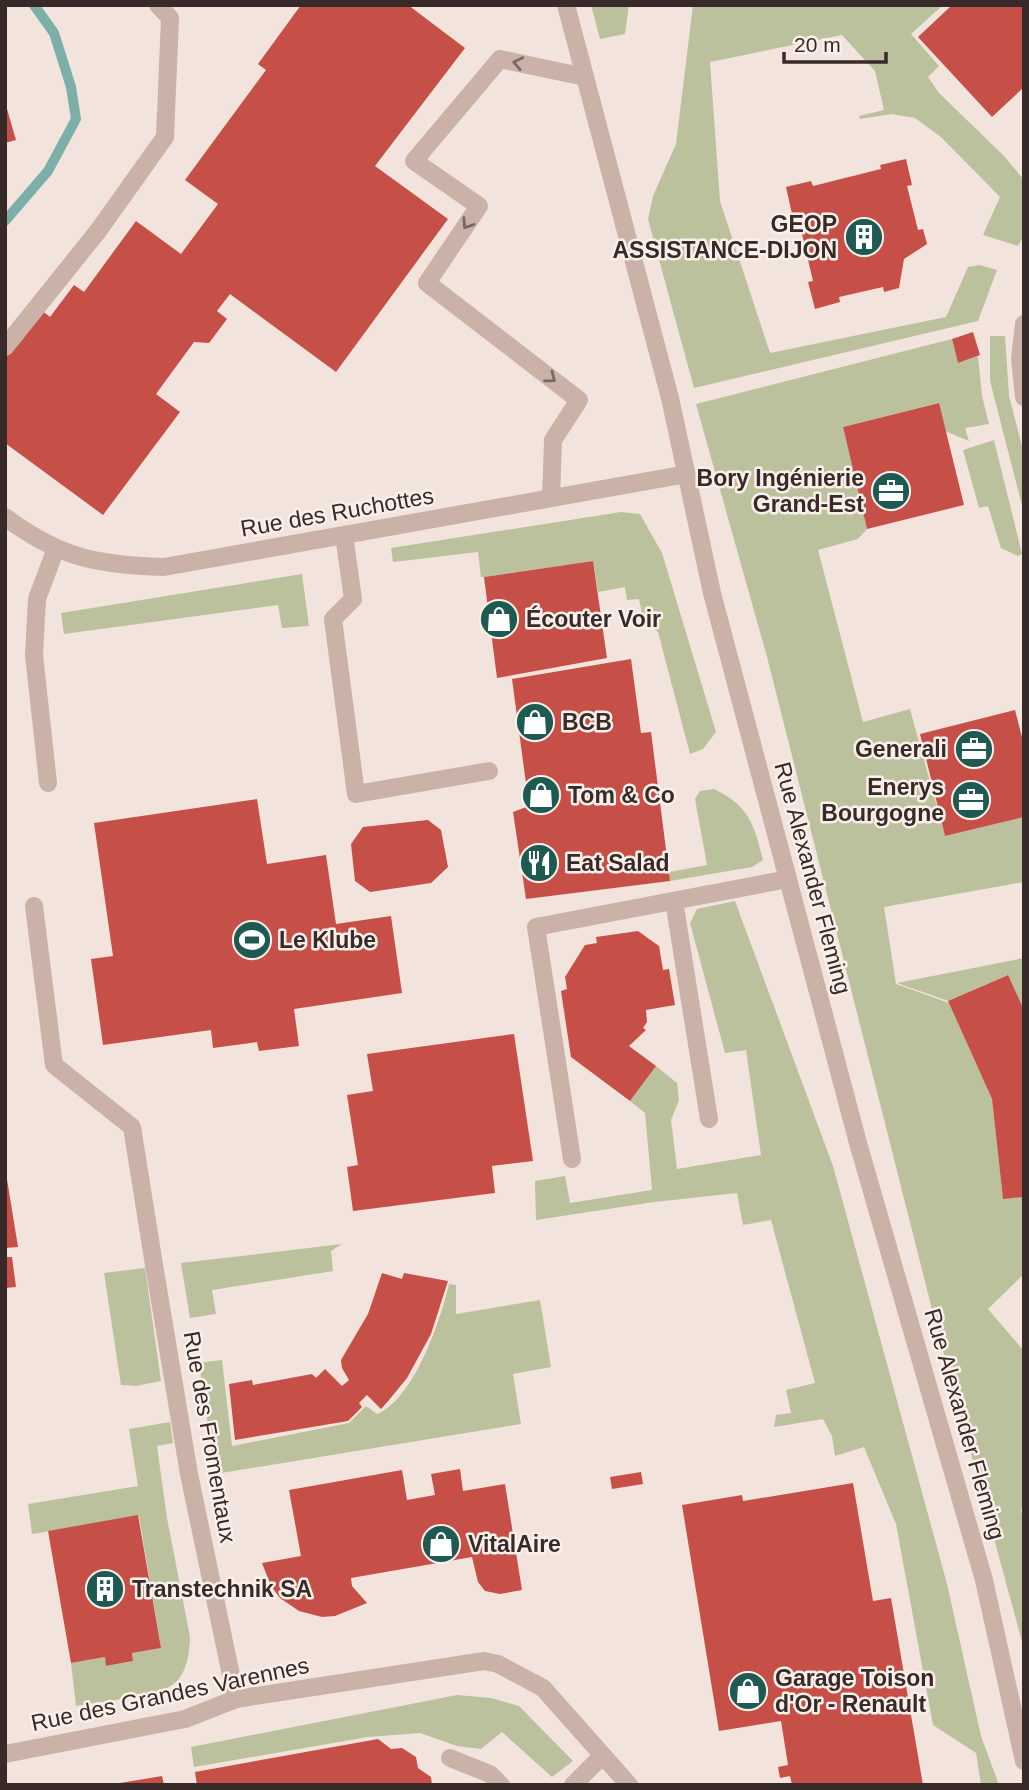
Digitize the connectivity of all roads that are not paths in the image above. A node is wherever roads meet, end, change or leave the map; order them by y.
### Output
1 (158, 5) edge
2 (566, 5) edge
3 (585, 77) junction
4 (1024, 324) edge
5 (5, 347) edge
6 (1024, 397) edge
7 (687, 474) junction
8 (551, 498) junction
9 (5, 517) edge
10 (344, 535) junction
11 (57, 548) junction
12 (489, 771) dead end
13 (48, 783) dead end
14 (788, 879) junction
15 (674, 901) junction
16 (34, 906) dead end
17 (709, 1119) dead end
18 (572, 1159) dead end
19 (236, 1699) junction
20 (5, 1754) edge
21 (602, 1756) junction
22 (450, 1758) dead end
23 (1024, 1761) edge
24 (501, 1785) edge
25 (573, 1785) edge
26 (629, 1785) edge

1 - 5 street
2 - 3 street, Rue Alexander Fleming
3 - 7 street, Rue Alexander Fleming
3 -> 8 street
4 - 6 street
7 - 8 street, Rue des Ruchottes
7 - 14 street, Rue Alexander Fleming
8 - 10 street, Rue des Ruchottes
9 - 11 street, Rue des Ruchottes
10 - 11 street, Rue des Ruchottes
10 - 12 street
11 - 13 street
14 - 15 street
14 - 23 street, Rue Alexander Fleming
15 - 17 street
15 - 18 street
16 - 19 street, Rue des Fromentaux
19 - 20 street, Rue des Grandes Varennes
19 - 21 street, Rue des Grandes Varennes
21 - 25 street
21 - 26 street, Rue des Grandes Varennes
22 - 24 street

